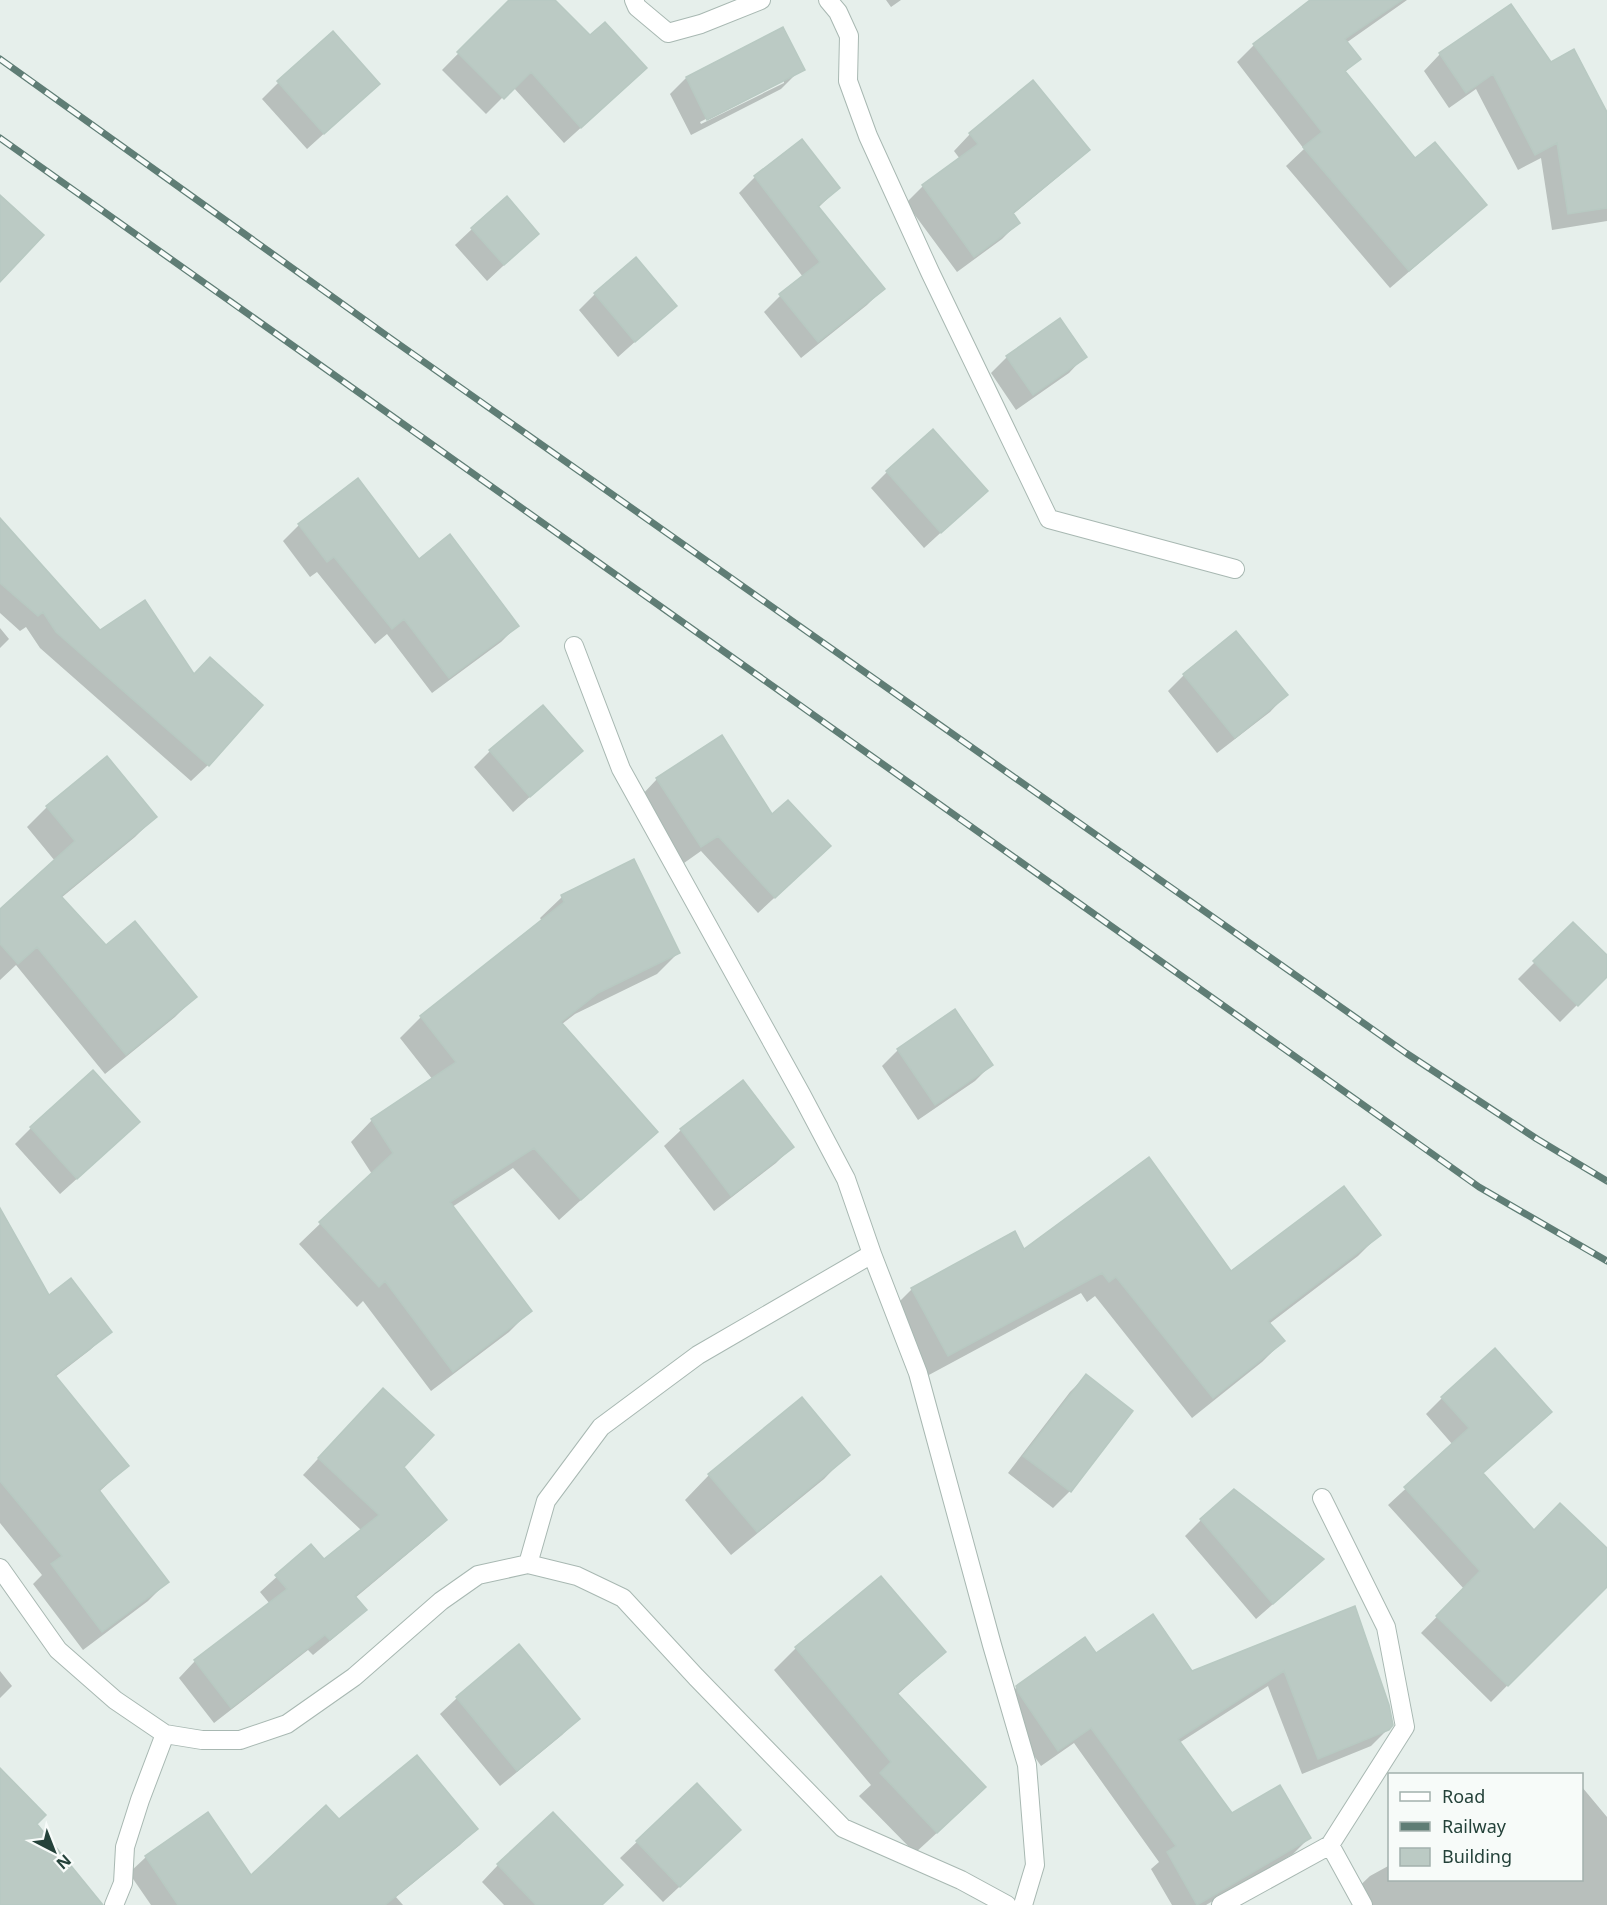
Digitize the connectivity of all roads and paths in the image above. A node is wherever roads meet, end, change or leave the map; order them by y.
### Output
1 (634, 0) edge
2 (761, 0) edge
3 (828, 0) edge
4 (1235, 568) dead end
5 (574, 646) dead end
6 (872, 1254) junction
7 (1322, 1498) dead end
8 (528, 1564) junction
9 (0, 1568) edge
10 (165, 1734) junction
11 (1330, 1845) junction
12 (114, 1905) edge
13 (1007, 1905) edge
14 (1023, 1905) edge
15 (1221, 1905) edge
16 (1363, 1905) edge

1 - 2 street
3 - 4 street
5 - 6 street
6 - 8 street
6 - 14 street
7 - 11 street
8 - 10 street
8 - 13 street
9 - 10 street
10 - 12 street
11 - 15 street
11 - 16 street

